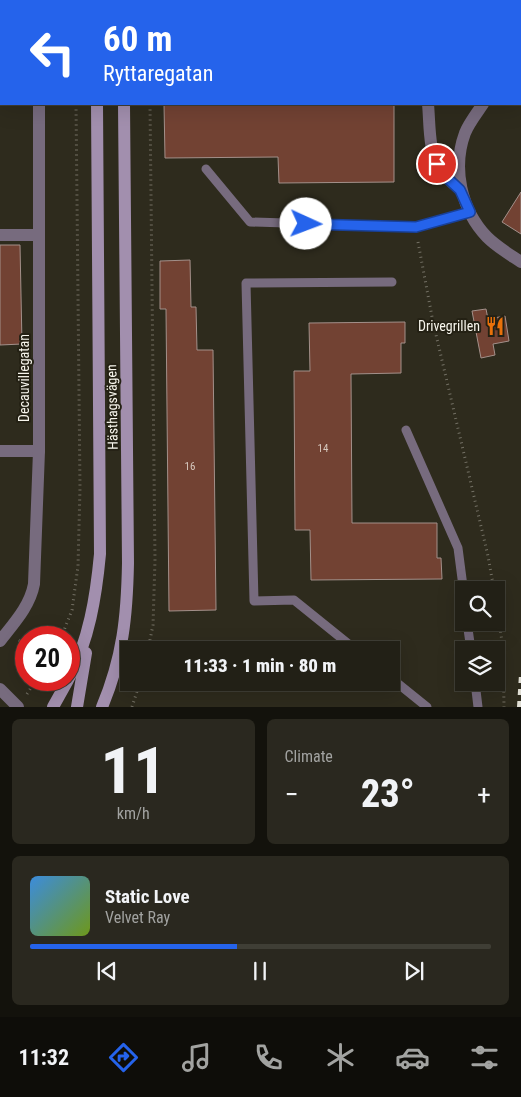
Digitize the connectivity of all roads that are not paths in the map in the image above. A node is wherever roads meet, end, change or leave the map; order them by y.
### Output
1 (38, 105) edge
2 (97, 105) edge
3 (124, 105) edge
4 (428, 105) edge
5 (482, 105) edge
6 (206, 169) dead end
7 (460, 190) junction
8 (470, 212) junction
9 (0, 235) edge
10 (39, 235) junction
11 (521, 262) edge
12 (392, 282) dead end
13 (406, 430) dead end
14 (0, 451) edge
15 (39, 451) junction
16 (462, 581) edge
17 (93, 608) junction
18 (0, 641) edge
19 (345, 641) edge
20 (80, 652) edge
21 (400, 685) edge
22 (0, 689) edge
23 (62, 691) edge
24 (476, 691) edge
25 (18, 707) edge
26 (53, 707) edge
27 (77, 707) edge
28 (102, 707) edge
29 (427, 707) edge
30 (478, 707) edge

1 - 10 street, Decauvillegatan
2 - 17 main road, Hästhagsvägen
3 - 28 main road, Hästhagsvägen
4 - 7 street
5 - 7 street
6 - 8 lane
7 - 8 street
8 - 11 street
9 - 10 street
10 - 15 street, Decauvillegatan
12 - 19 lane
13 - 16 lane
14 - 15 street
15 - 18 street, Decauvillegatan
17 - 20 main road, Hästhagsvägen
17 - 27 main road
21 - 29 lane
22 - 25 street
23 - 26 main road, Hästhagsvägen
24 - 30 lane

